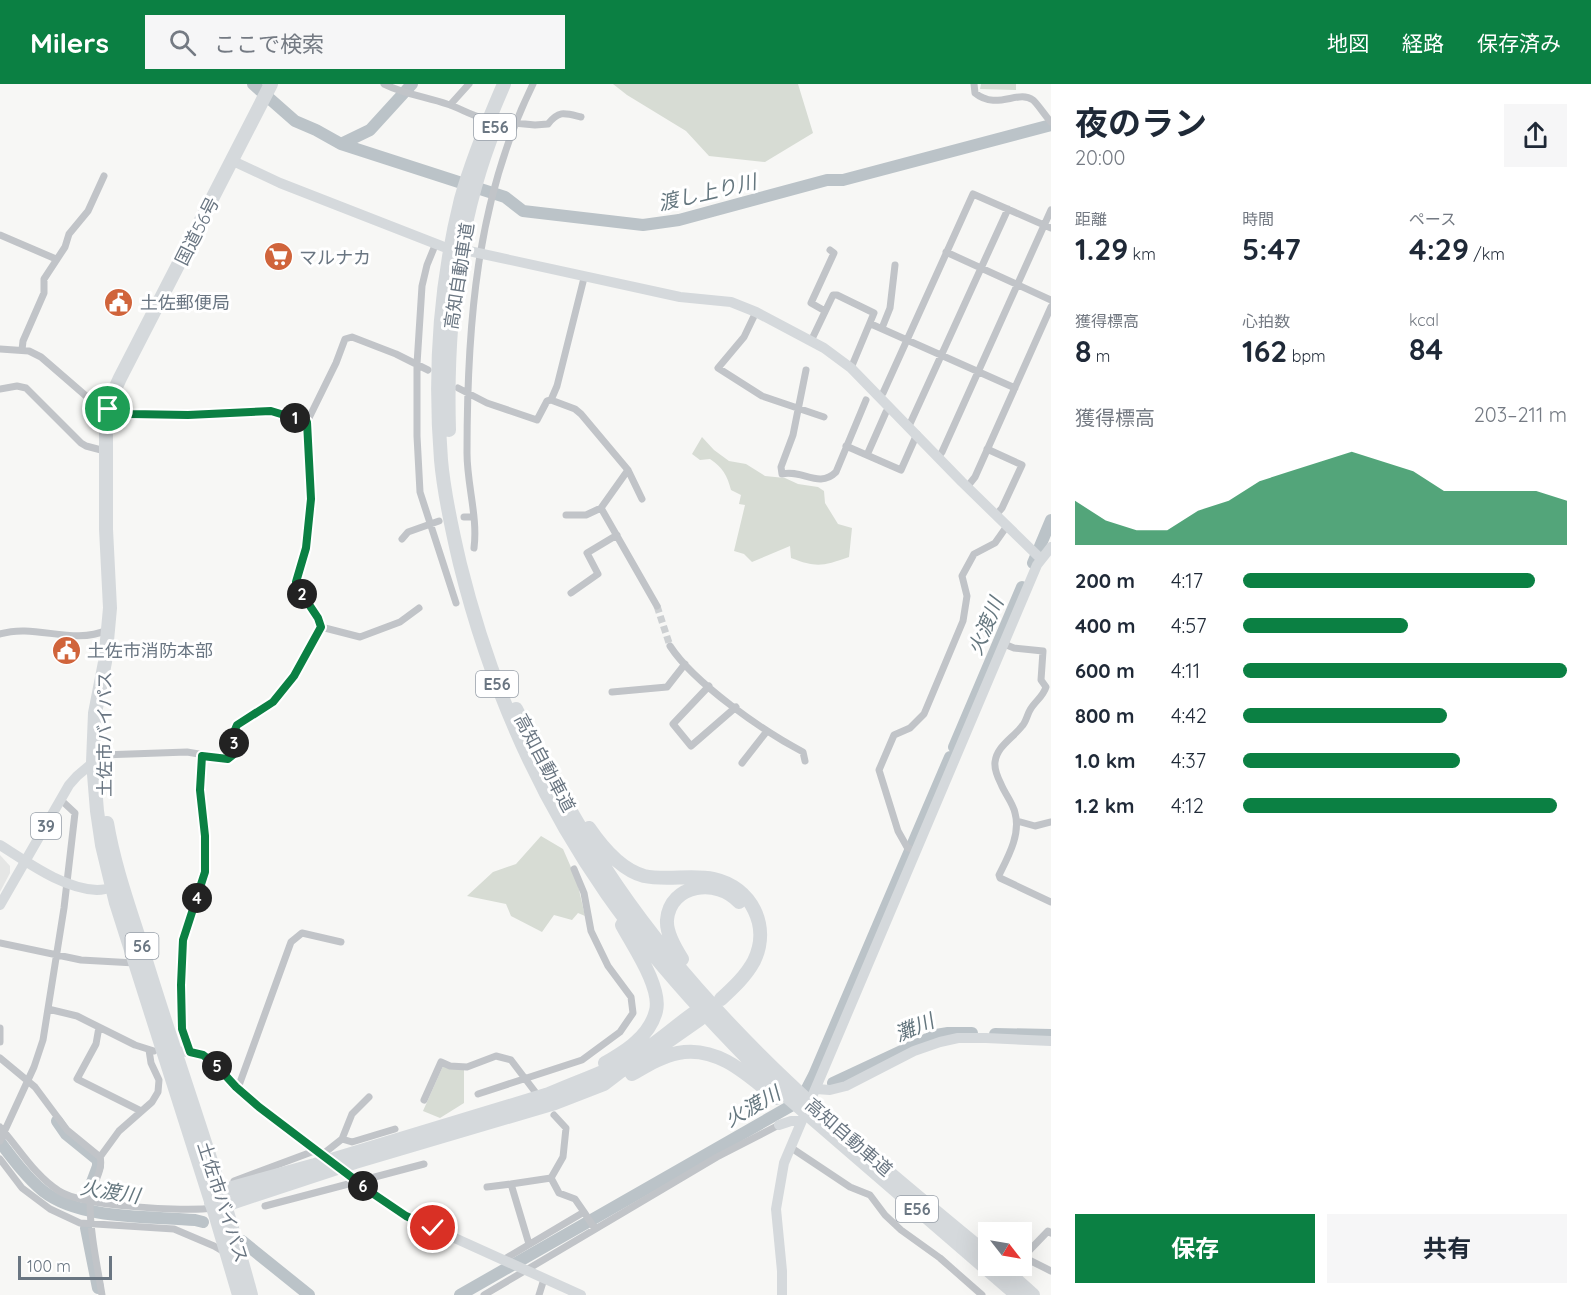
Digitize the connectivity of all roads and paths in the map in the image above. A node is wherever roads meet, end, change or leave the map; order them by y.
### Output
1 (384, 84) edge
2 (469, 84) edge
3 (504, 84) edge
4 (514, 84) edge
5 (533, 84) edge
6 (974, 84) edge
7 (271, 85) edge
8 (450, 105) junction
9 (581, 117) dead end
10 (483, 118) dead end
11 (504, 122) dead end
12 (1051, 122) edge
13 (515, 123) junction
14 (232, 161) junction
15 (476, 169) junction
16 (105, 176) dead end
17 (466, 201) junction
18 (1051, 202) edge
19 (1008, 209) junction
20 (1051, 211) edge
21 (1048, 226) edge
22 (0, 235) edge
23 (440, 245) joint
24 (830, 250) dead end
25 (474, 252) junction
26 (946, 252) junction
27 (56, 259) junction
28 (895, 265) dead end
29 (982, 269) junction
30 (584, 278) junction
31 (1018, 285) junction
32 (1051, 300) edge
33 (1051, 308) edge
34 (825, 311) junction
35 (756, 312) junction
36 (871, 324) junction
37 (882, 328) junction
38 (908, 339) junction
39 (811, 341) junction
40 (0, 349) edge
41 (22, 350) junction
42 (943, 356) junction
43 (417, 364) junction
44 (851, 368) junction
45 (806, 369) dead end
46 (428, 370) dead end
47 (979, 371) junction
48 (458, 388) dead end
49 (1015, 388) junction
50 (0, 389) edge
51 (467, 394) junction
52 (880, 396) junction
53 (551, 400) junction
54 (866, 400) dead end
55 (798, 407) junction
56 (108, 409) junction
57 (886, 412) dead end
58 (824, 417) dead end
59 (307, 422) junction
60 (913, 430) junction
61 (846, 446) junction
62 (987, 449) junction
63 (105, 451) junction
64 (867, 455) junction
65 (938, 457) junction
66 (628, 470) junction
67 (967, 487) junction
68 (642, 499) dead end
69 (601, 508) junction
70 (566, 515) dead end
71 (996, 515) junction
72 (464, 517) dead end
73 (473, 517) junction
74 (436, 523) junction
75 (1007, 526) junction
76 (617, 535) junction
77 (402, 539) dead end
78 (1051, 547) edge
79 (474, 548) dead end
80 (1038, 556) junction
81 (571, 593) dead end
82 (456, 603) dead end
83 (657, 606) tunnel mouth
84 (419, 608) dead end
85 (321, 627) junction
86 (109, 629) junction
87 (0, 634) edge
88 (1004, 644) junction
89 (670, 646) tunnel mouth
90 (105, 662) joint
91 (685, 664) junction
92 (709, 686) junction
93 (612, 692) dead end
94 (515, 706) junction
95 (736, 707) junction
96 (767, 731) junction
97 (202, 756) junction
98 (97, 758) junction
99 (806, 761) dead end
100 (742, 763) dead end
101 (61, 800) junction
102 (1017, 821) junction
103 (1051, 822) edge
104 (0, 845) edge
105 (911, 849) junction
106 (26, 861) junction
107 (574, 869) dead end
108 (66, 882) junction
109 (117, 887) junction
110 (606, 893) junction
111 (1051, 902) edge
112 (0, 905) edge
113 (342, 942) dead end
114 (0, 943) edge
115 (56, 955) junction
116 (135, 963) junction
117 (718, 1002) junction
118 (48, 1009) junction
119 (99, 1027) junction
120 (0, 1028) edge
121 (1051, 1041) edge
122 (0, 1042) edge
123 (162, 1051) junction
124 (190, 1052) junction
125 (0, 1058) edge
126 (524, 1078) junction
127 (581, 1080) junction
128 (28, 1082) junction
129 (604, 1084) junction
130 (776, 1086) junction
131 (238, 1088) junction
132 (816, 1089) junction
133 (536, 1093) dead end
134 (478, 1094) dead end
135 (369, 1097) dead end
136 (423, 1100) dead end
137 (141, 1111) junction
138 (554, 1115) dead end
139 (813, 1122) junction
140 (779, 1125) joint
141 (395, 1129) dead end
142 (2, 1130) edge
143 (342, 1139) junction
144 (0, 1141) edge
145 (790, 1147) junction
146 (100, 1157) junction
147 (352, 1158) junction
148 (0, 1159) edge
149 (319, 1160) junction
150 (424, 1164) dead end
151 (551, 1178) junction
152 (234, 1181) dead end
153 (358, 1182) junction
154 (511, 1184) junction
155 (487, 1187) dead end
156 (220, 1191) junction
157 (90, 1203) junction
158 (265, 1206) dead end
159 (219, 1211) junction
160 (585, 1213) junction
161 (89, 1221) junction
162 (594, 1228) junction
163 (1051, 1233) edge
164 (529, 1244) junction
165 (978, 1247) edge
166 (1032, 1247) edge
167 (232, 1253) junction
168 (505, 1261) junction
169 (1032, 1267) edge
170 (524, 1270) junction
171 (1051, 1271) edge
172 (1012, 1276) edge
173 (544, 1279) junction
174 (978, 1294) edge
175 (102, 1295) edge
176 (239, 1295) edge
177 (251, 1295) edge
178 (484, 1295) edge
179 (539, 1295) edge
180 (581, 1295) edge
181 (782, 1295) edge
182 (1017, 1295) edge
183 (1033, 1295) edge

1 - 8 street
2 - 8 street
3 - 15 highway, 高知自動車道 / E56
4 - 15 highway, 高知自動車道 / E56
5 - 13 street
6 - 12 street
7 - 14 highway, 国道56号 / 56
8 - 10 street
9 - 13 street
11 - 13 street
13 - 25 street
14 - 23 street
14 - 56 highway, 国道56号 / 56
15 - 17 highway, 高知自動車道 / E56
16 - 27 street
17 - 94 highway, 高知自動車道 / E56
17 - 110 highway, 高知自動車道 / E56
18 - 20 street
19 - 21 street
19 - 26 street
19 - 29 street
20 - 21 street
21 - 31 street
22 - 27 street
23 - 43 street
24 - 34 street
25 - 30 street
25 - 51 street
26 - 29 street
26 - 38 street
27 - 41 street
28 - 37 street
29 - 31 street
29 - 42 street
30 - 35 street
30 - 53 street
31 - 32 street
31 - 47 street
33 - 49 street
34 - 36 street
34 - 39 street
35 - 39 street
35 - 55 street
36 - 37 street
36 - 44 street
37 - 38 street
38 - 42 street
38 - 52 street
39 - 44 street
40 - 41 street
41 - 56 street
42 - 47 street
42 - 60 street
43 - 46 street
43 - 59 street
43 - 74 street
44 - 52 street
45 - 55 street
47 - 49 street
47 - 65 street
48 - 51 street
49 - 62 street
50 - 63 street
51 - 53 street
51 - 73 street
52 - 60 street
53 - 66 street
54 - 61 street
55 - 58 street
55 - 61 street
56 - 59 street
56 - 63 highway, 国道56号 / 56
57 - 64 street
59 - 85 street
60 - 64 street
60 - 65 street
61 - 64 street
62 - 67 street
62 - 71 street
63 - 86 highway, 国道56号 / 56
65 - 67 street
66 - 68 street
66 - 69 street
67 - 71 street
69 - 70 street
69 - 76 street
71 - 75 street
72 - 73 street
73 - 79 street
74 - 77 street
74 - 82 street
75 - 80 street
75 - 105 street
76 - 81 street
76 - 83 street
78 - 80 street
80 - 88 street
84 - 85 street
85 - 97 street
86 - 87 street
86 - 90 highway, 国道56号 / 56
88 - 102 street
88 - 105 street
89 - 91 street
90 - 98 highway, 土佐市バイパス / 56
91 - 92 street
91 - 93 street
92 - 95 street
92 - 95 street
94 - 117 highway, 高知自動車道 / E56
94 - 117 highway
95 - 96 street
96 - 99 street
96 - 100 street
97 - 98 street
97 - 124 street
98 - 101 street, 39
98 - 109 highway, 土佐市バイパス / 56
101 - 106 street, 39
101 - 108 street
102 - 103 street
102 - 111 street
104 - 106 street
105 - 132 street
106 - 108 street
106 - 112 street, 39
107 - 126 street
108 - 109 street
108 - 115 street
109 - 116 highway, 土佐市バイパス / 56
109 - 123 highway, 土佐市バイパス / 56
110 - 127 highway
110 - 130 highway, 高知自動車道 / E56
113 - 131 street
114 - 115 street
115 - 116 street
115 - 118 street
116 - 123 highway, 土佐市バイパス / 56
117 - 117 highway
117 - 130 highway, 高知自動車道 / E56
118 - 119 street
118 - 128 street
119 - 123 street
119 - 137 street
120 - 122 street
121 - 132 street
123 - 124 street
123 - 137 street
123 - 156 highway, 土佐市バイパス / 56
123 - 159 highway, 土佐市バイパス / 56
124 - 131 street
125 - 128 street
126 - 133 street
126 - 134 street
126 - 136 street
127 - 129 highway
127 - 147 highway
128 - 142 street
128 - 146 street
129 - 130 highway
129 - 147 highway
130 - 139 highway
130 - 139 highway, 高知自動車道 / E56
131 - 149 street
132 - 139 street
135 - 143 street
137 - 146 street
138 - 151 street
139 - 140 street
139 - 145 street
139 - 165 highway, 高知自動車道 / E56
139 - 182 highway, 高知自動車道 / E56
140 - 162 street
141 - 143 street
142 - 144 street
142 - 157 street
143 - 149 street
145 - 174 street
145 - 181 street
146 - 157 street
147 - 149 highway
148 - 161 street
149 - 152 street
149 - 153 street
149 - 156 highway
149 - 159 highway
150 - 153 street
151 - 154 street
151 - 160 street
153 - 158 street
153 - 168 street
154 - 155 street
154 - 164 street
156 - 159 highway, 土佐市バイパス / 56
157 - 159 street
157 - 161 street
159 - 167 highway, 土佐市バイパス / 56
160 - 162 street
160 - 164 street
161 - 167 street
161 - 175 street
162 - 170 street
163 - 166 street
164 - 168 street
167 - 176 highway, 土佐市バイパス / 56
167 - 177 highway, 土佐市バイパス / 56
168 - 170 street
169 - 171 street
170 - 173 street
170 - 178 street
172 - 183 highway
173 - 179 street
173 - 180 street

